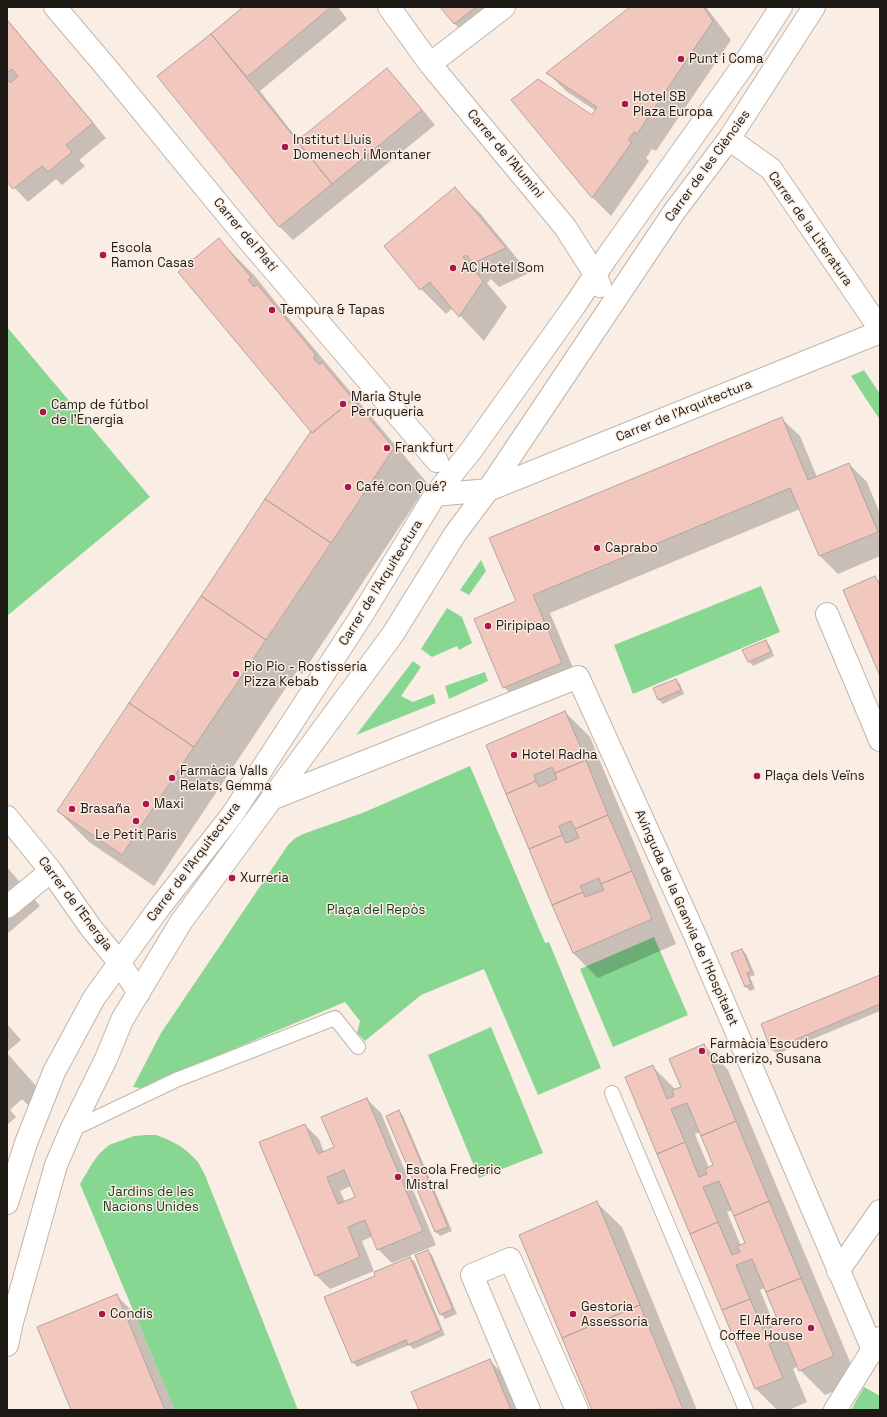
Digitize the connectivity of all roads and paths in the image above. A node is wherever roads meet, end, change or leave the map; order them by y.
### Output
1 (55, 7) edge
2 (389, 7) edge
3 (504, 7) edge
4 (781, 7) edge
5 (815, 8) edge
6 (430, 64) junction
7 (743, 66) junction
8 (729, 139) junction
9 (595, 274) junction
10 (604, 315) junction
11 (880, 331) edge
12 (437, 461) dead end
13 (488, 490) junction
14 (435, 495) junction
15 (826, 614) dead end
16 (880, 740) edge
17 (271, 799) junction
18 (7, 817) edge
19 (51, 871) junction
20 (7, 907) edge
21 (120, 962) junction
22 (139, 993) junction
23 (358, 1047) dead end
24 (612, 1093) dead end
25 (71, 1130) junction
26 (7, 1203) edge
27 (880, 1211) edge
28 (838, 1271) junction
29 (876, 1344) edge
30 (7, 1345) edge
31 (529, 1410) edge
32 (577, 1410) edge
33 (746, 1410) edge
34 (835, 1410) edge

1 - 12 street, Carrer del Platí
2 - 6 street, Carrer de l'Alumini
3 - 6 street
4 - 7 street
5 - 8 street, Carrer de les Ciències
6 - 9 street, Carrer de l'Alumini
7 - 8 street
7 - 9 street
8 - 10 street, Carrer de les Ciències
8 - 11 street, Carrer de la Literatura
9 - 10 street, Carrer de l'Alumini
9 - 14 street, Carrer de l'Arquitectura
10 - 13 street, Carrer de l'Arquitectura
11 - 13 street, Carrer de l'Arquitectura
13 - 14 street, Carrer de l'Arquitectura
13 - 17 street, Carrer de l'Arquitectura
14 - 21 street, Carrer de l'Arquitectura
15 - 16 street
17 - 22 street, Carrer de l'Arquitectura
17 - 28 street, Avinguda de la Granvia de l'Hospitalet
18 - 19 street, Carrer de l'Energia
19 - 20 street
19 - 21 street, Carrer de l'Energia
21 - 22 street, Carrer de l'Energia
21 - 26 street, Carrer de l'Arquitectura
22 - 25 street, Carrer de l'Arquitectura
23 - 25 lane
24 - 33 lane
25 - 30 street, Carrer de l'Arquitectura
27 - 28 street
28 - 29 street, Avinguda de la Granvia de l'Hospitalet
29 - 34 street, Avinguda de la Granvia de l'Hospitalet
31 - 32 street

